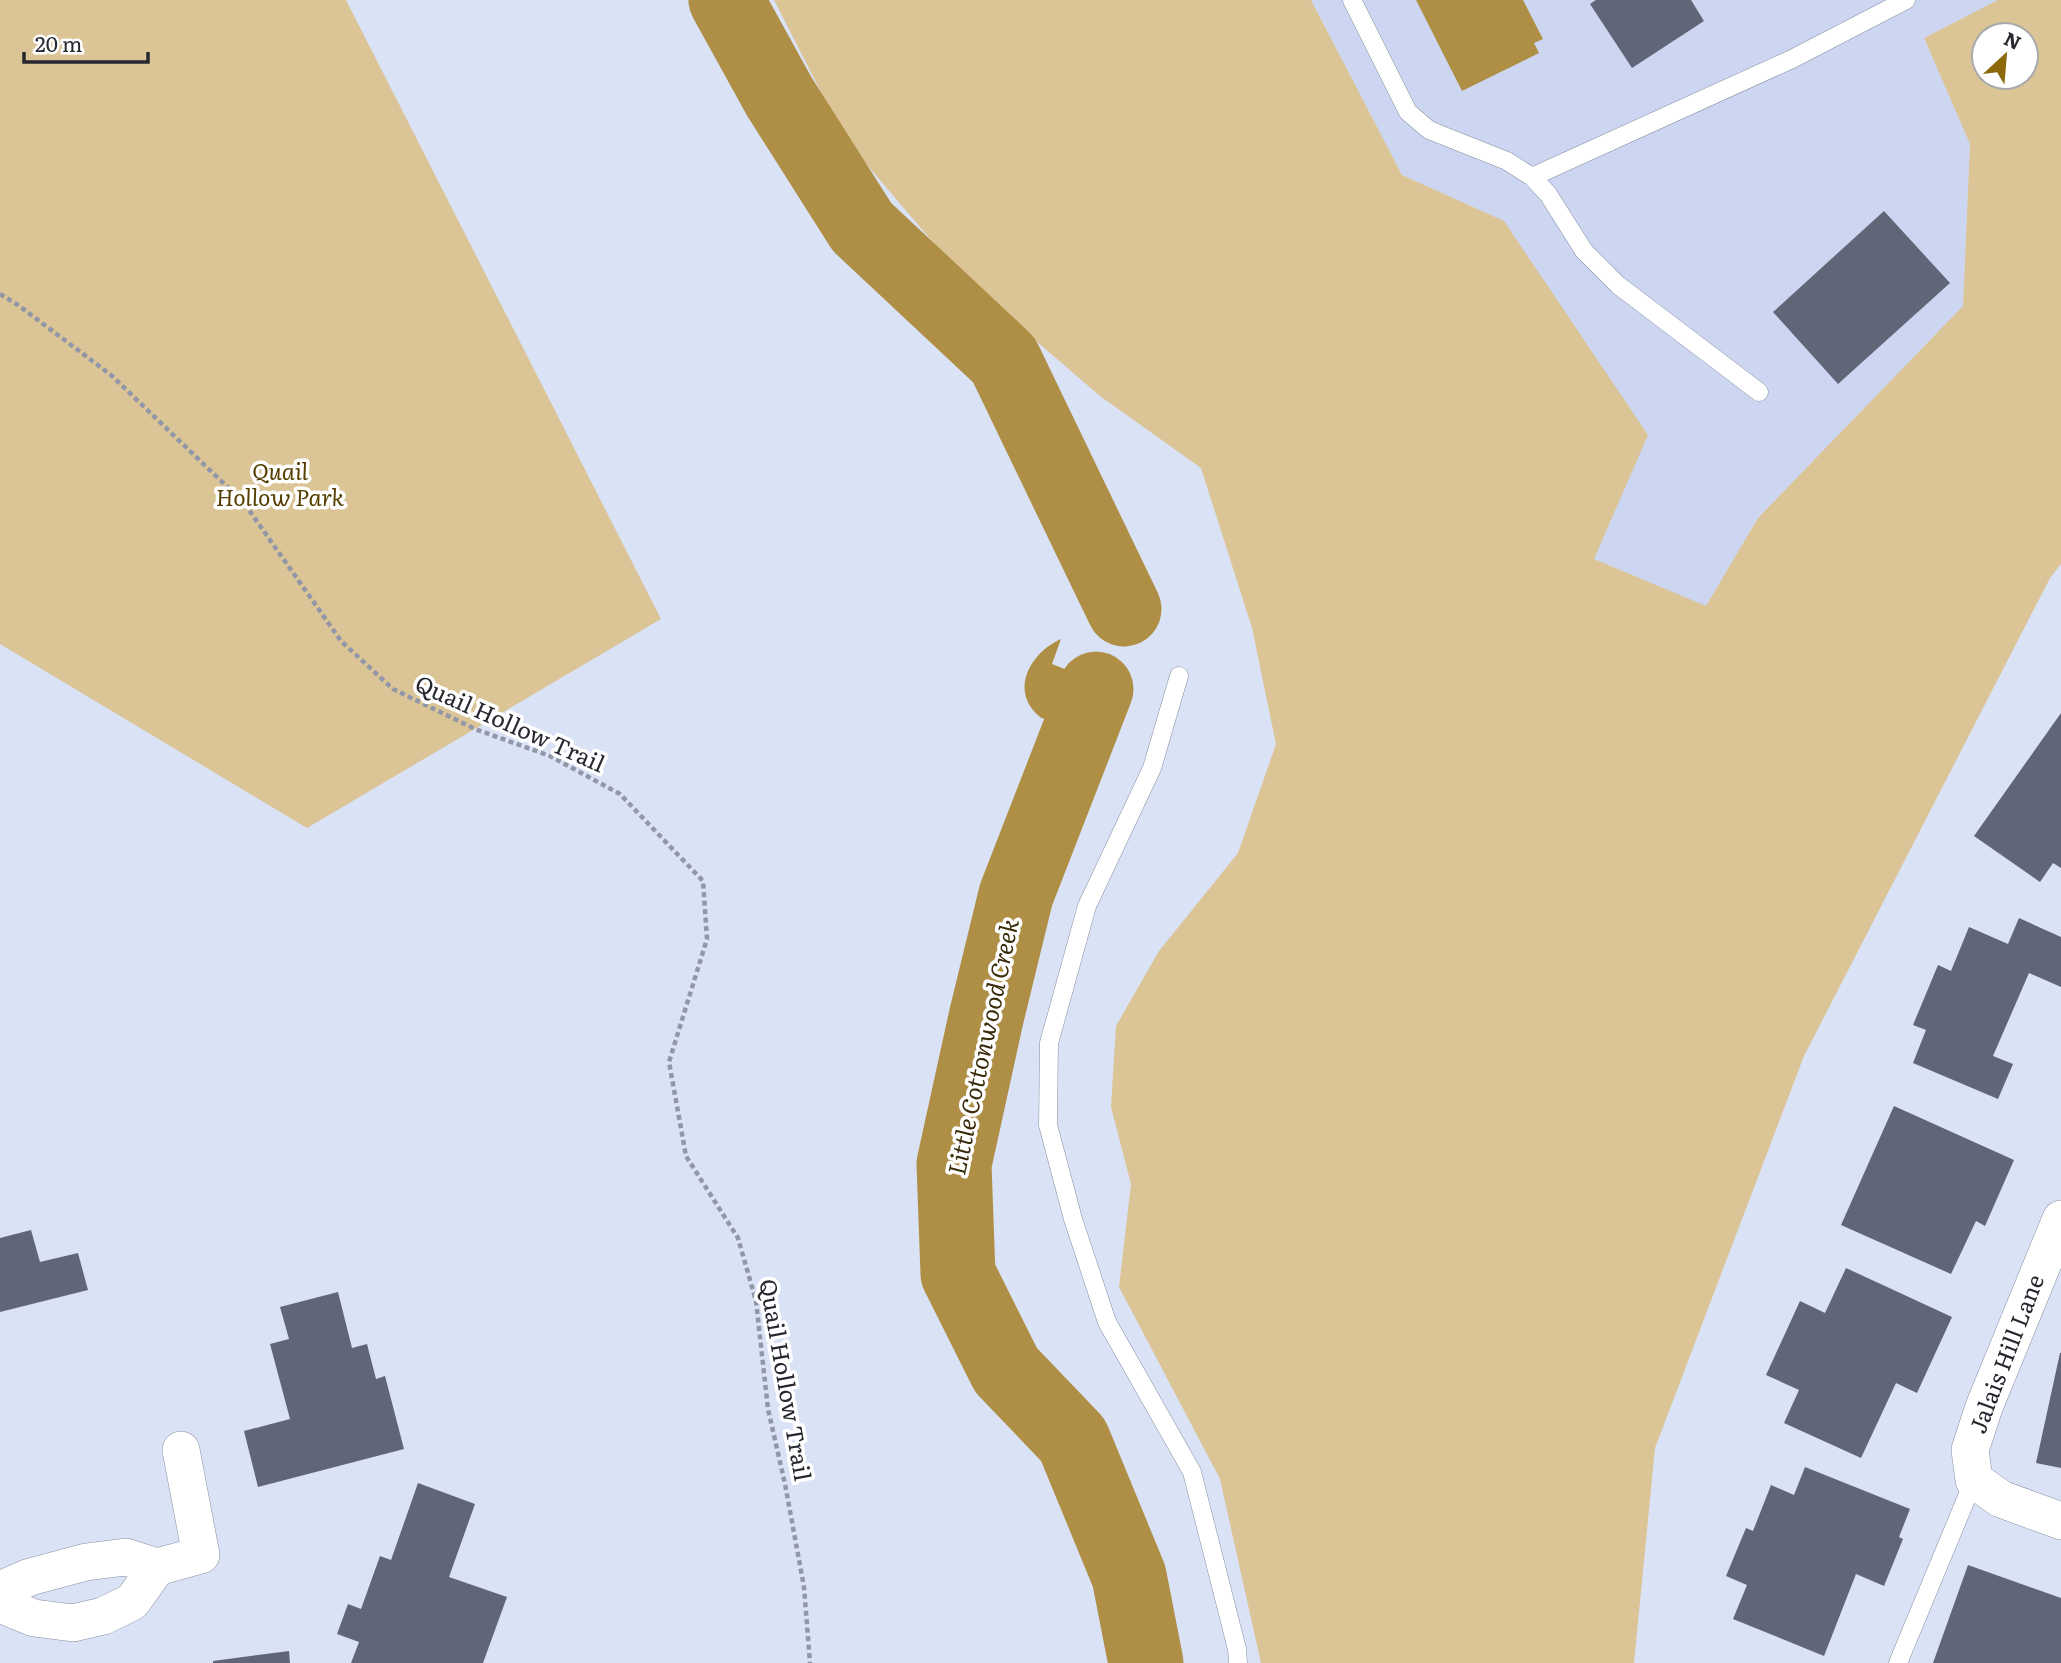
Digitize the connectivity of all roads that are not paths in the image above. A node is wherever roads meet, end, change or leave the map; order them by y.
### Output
1 (1352, 0) edge
2 (1906, 0) edge
3 (1532, 177) junction
4 (1759, 392) dead end
5 (1180, 676) dead end
6 (2061, 1219) edge
7 (181, 1450) dead end
8 (1974, 1480) junction
9 (2061, 1521) edge
10 (157, 1567) junction
11 (0, 1590) edge
12 (0, 1604) edge
13 (1238, 1663) edge
14 (1898, 1663) edge

1 - 3 lane
2 - 3 lane
3 - 4 lane
5 - 13 lane
6 - 8 street, Jalais Hill Lane
7 - 10 street
8 - 9 street
8 - 14 lane
10 - 11 street
10 - 12 street

